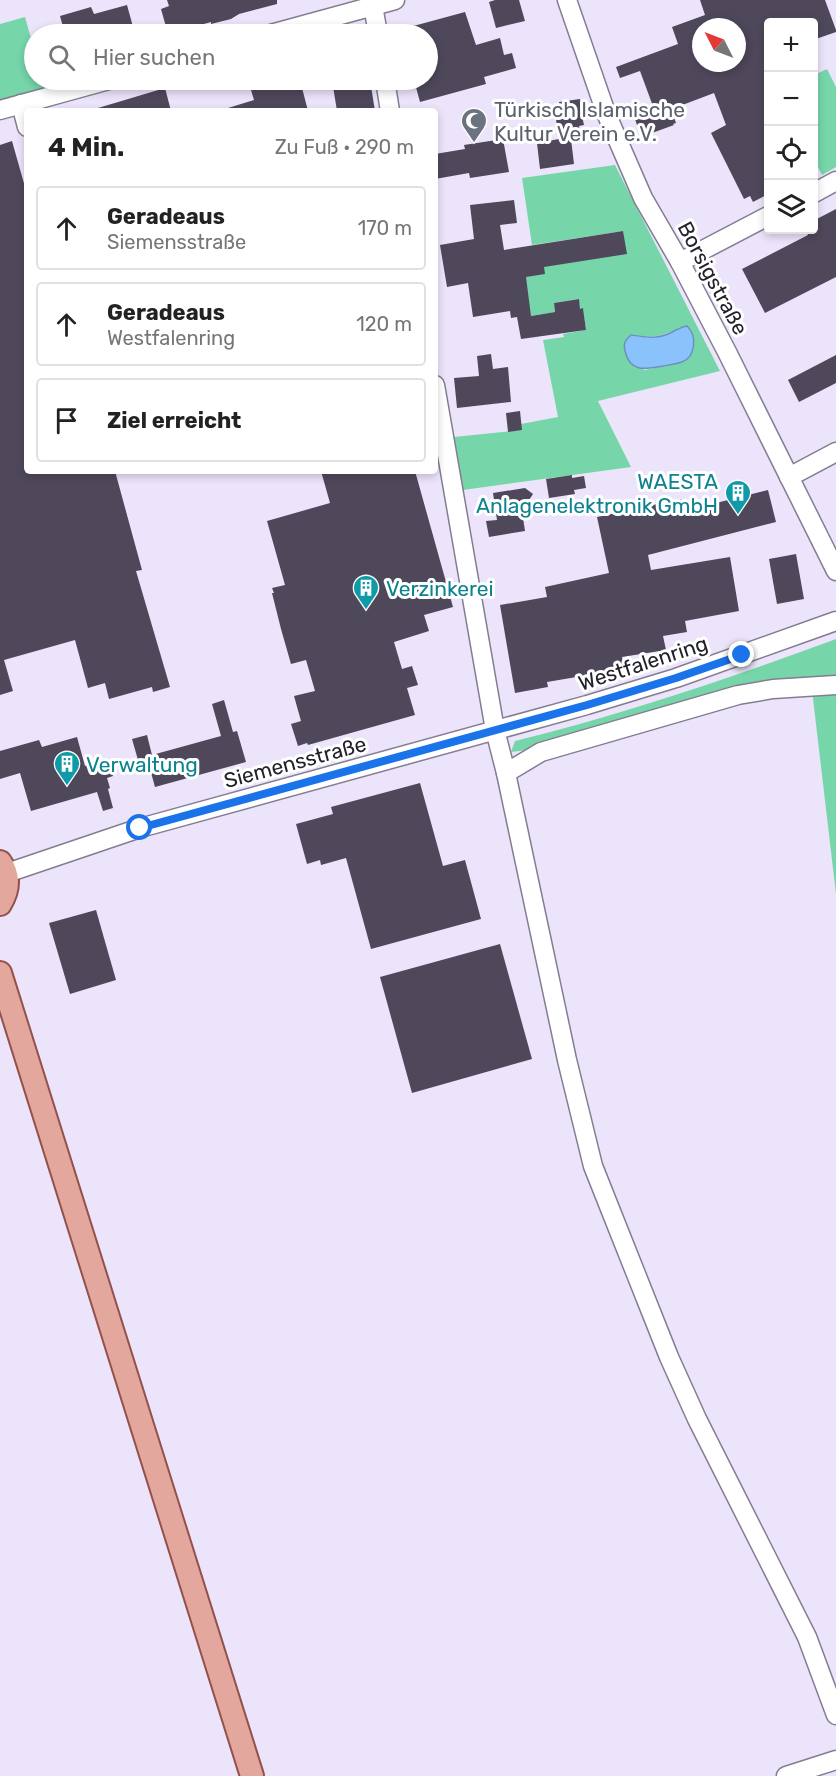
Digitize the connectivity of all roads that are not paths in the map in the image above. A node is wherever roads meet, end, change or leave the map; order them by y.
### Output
1 (395, 0) edge
2 (567, 0) edge
3 (373, 3) edge
4 (304, 24) edge
5 (376, 24) edge
6 (72, 90) edge
7 (387, 90) edge
8 (21, 104) junction
9 (390, 108) edge
10 (0, 110) edge
11 (24, 116) edge
12 (836, 181) edge
13 (818, 190) edge
14 (764, 218) edge
15 (680, 262) junction
16 (438, 402) edge
17 (836, 452) edge
18 (789, 477) junction
19 (836, 571) edge
20 (836, 621) edge
21 (836, 685) edge
22 (495, 730) junction
23 (506, 773) junction
24 (3, 867) edge
25 (0, 904) edge
26 (0, 973) edge
27 (835, 1712) edge
28 (836, 1760) edge
29 (252, 1776) edge
30 (786, 1776) edge

1 - 3 street
2 - 15 street, Borsigstraße
3 - 4 street
3 - 5 street
6 - 8 street
7 - 9 street
8 - 10 street
8 - 11 street
12 - 13 street
14 - 15 street
15 - 18 street, Borsigstraße
16 - 22 street
17 - 18 street
18 - 19 street, Borsigstraße
20 - 22 street, Westfalenring
21 - 23 street
22 - 23 street
22 - 24 street, Siemensstraße
23 - 27 street
24 - 25 main road
26 - 29 main road
28 - 30 street

